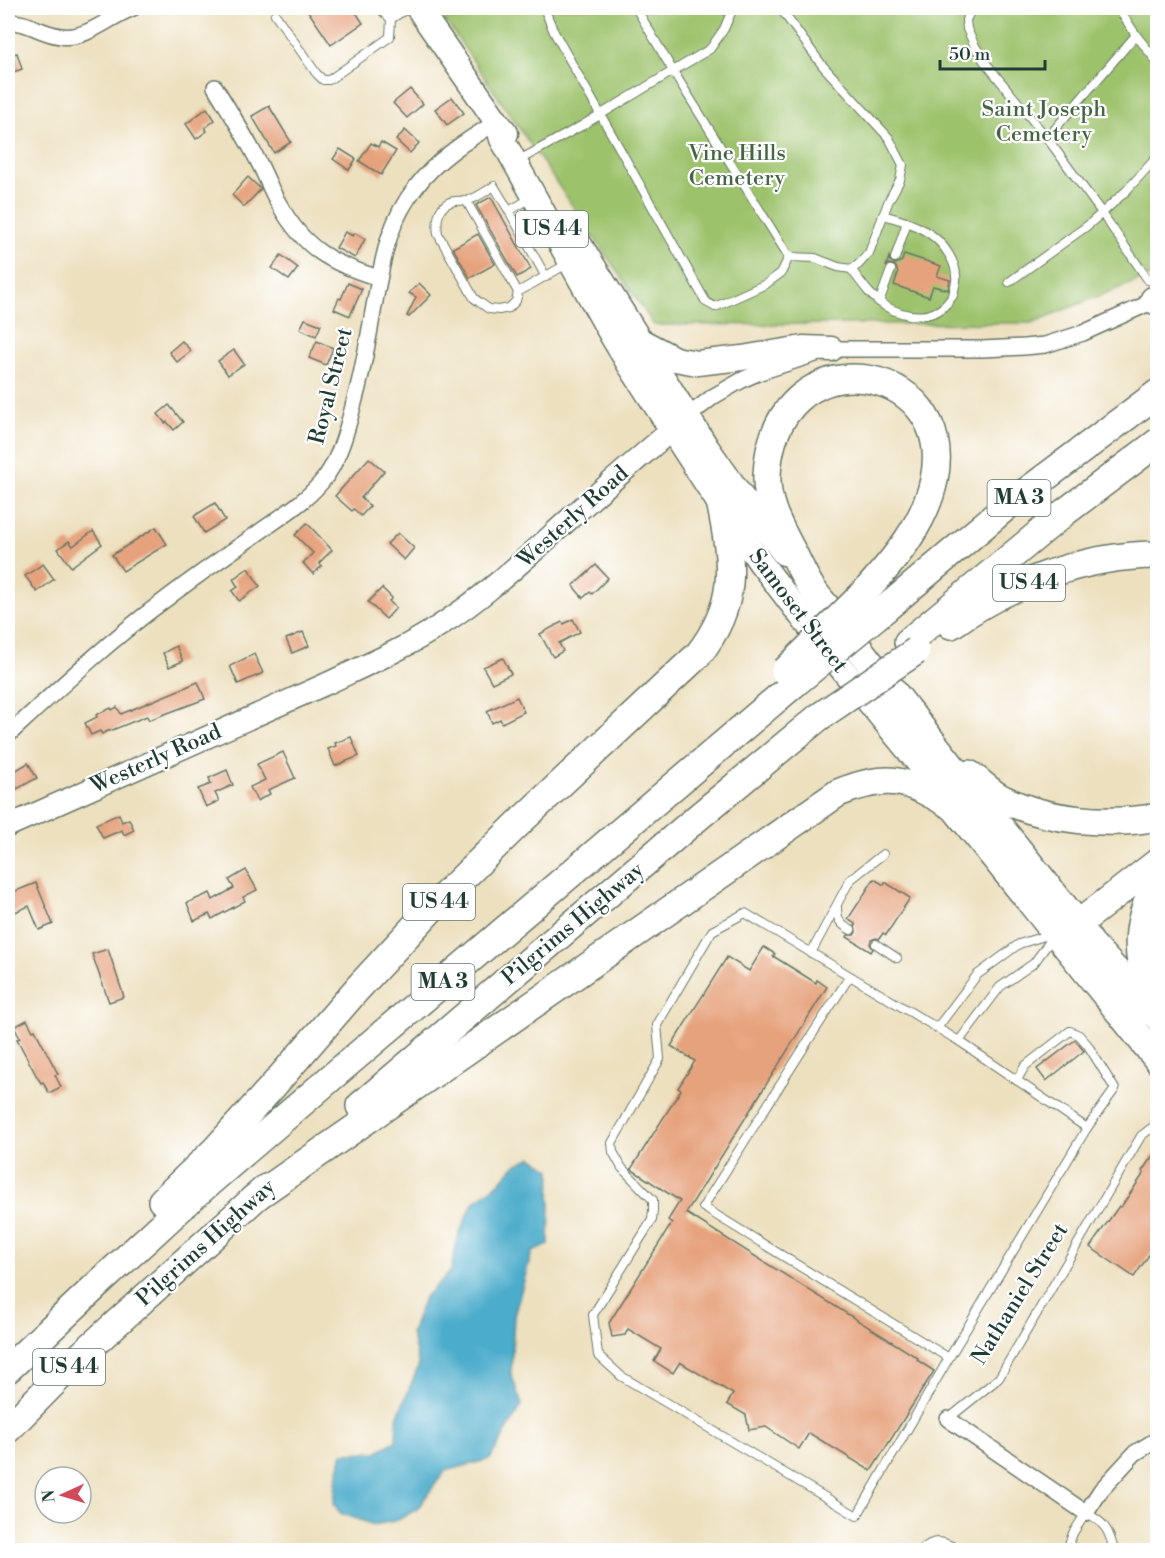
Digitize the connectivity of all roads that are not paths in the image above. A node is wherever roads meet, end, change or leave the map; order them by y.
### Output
1 (133, 8) edge
2 (380, 8) edge
3 (408, 8) edge
4 (418, 8) edge
5 (544, 8) edge
6 (636, 8) edge
7 (733, 8) edge
8 (780, 8) edge
9 (972, 8) edge
10 (1118, 8) edge
11 (275, 14) dead end
12 (391, 18) junction
13 (8, 22) edge
14 (1137, 35) junction
15 (1158, 63) edge
16 (673, 70) junction
17 (215, 87) dead end
18 (600, 114) junction
19 (497, 122) junction
20 (1047, 138) junction
21 (1158, 156) edge
22 (523, 158) junction
23 (534, 197) junction
24 (467, 202) junction
25 (506, 213) junction
26 (1102, 213) junction
27 (883, 215) junction
28 (907, 222) junction
29 (789, 257) junction
30 (895, 258) dead end
31 (571, 262) junction
32 (851, 269) junction
33 (891, 270) dead end
34 (546, 277) junction
35 (379, 278) junction
36 (1009, 282) dead end
37 (518, 292) junction
38 (1154, 294) edge
39 (879, 302) junction
40 (639, 339) junction
41 (831, 349) junction
42 (1158, 393) edge
43 (680, 423) junction
44 (1158, 442) edge
45 (721, 506) junction
46 (1158, 555) edge
47 (810, 585) junction
48 (875, 600) junction
49 (912, 647) junction
50 (8, 735) edge
51 (939, 752) junction
52 (954, 807) junction
53 (1158, 818) edge
54 (8, 826) edge
55 (883, 854) dead end
56 (1158, 862) edge
57 (1158, 882) edge
58 (837, 904) junction
59 (1067, 928) junction
60 (851, 930) dead end
61 (876, 944) dead end
62 (811, 953) junction
63 (897, 958) dead end
64 (850, 976) junction
65 (1158, 1016) edge
66 (937, 1028) junction
67 (959, 1041) junction
68 (1158, 1060) edge
69 (1017, 1080) junction
70 (1158, 1123) edge
71 (1088, 1128) junction
72 (253, 1199) junction
73 (96, 1286) junction
74 (949, 1358) junction
75 (8, 1369) edge
76 (948, 1419) joint
77 (8, 1429) edge
78 (1158, 1439) edge
79 (1086, 1513) junction
80 (921, 1551) edge
81 (961, 1551) edge
82 (1067, 1551) edge
83 (1113, 1551) edge

1 - 13 street
2 - 12 lane
3 - 12 lane
4 - 19 main road, Samoset Street / US 44
5 - 18 lane
6 - 16 lane
7 - 16 lane
8 - 27 lane
9 - 20 lane
10 - 14 lane
11 - 12 lane
14 - 15 lane
14 - 20 lane
16 - 18 lane
16 - 29 lane
17 - 35 street
18 - 22 lane
18 - 29 lane
19 - 22 main road, Samoset Street / US 44
19 - 23 main road, Samoset Street / US 44
19 - 35 street, Royal Street
20 - 26 lane
21 - 26 lane
22 - 40 main road, Samoset Street / US 44
23 - 25 lane
23 - 31 main road, Samoset Street / US 44
24 - 25 lane
24 - 37 lane
24 - 37 lane
25 - 34 lane
26 - 36 lane
26 - 38 lane
27 - 28 lane
27 - 32 lane
28 - 30 lane
28 - 39 lane
29 - 32 lane
31 - 34 lane
31 - 43 main road, Samoset Street / US 44
32 - 39 lane
33 - 39 lane
34 - 37 lane
35 - 50 street, Royal Street
38 - 41 street, Westerly Road
40 - 41 main road
40 - 43 main road, Samoset Street / US 44
41 - 43 street, Westerly Road
42 - 48 highway, MA 3
43 - 45 main road, Samoset Street / US 44
43 - 47 main road, Samoset Street / US 44
43 - 54 street, Westerly Road
44 - 49 highway, MA 3
45 - 52 main road, Samoset Street
45 - 73 highway, US 44
46 - 49 highway, US 44
47 - 48 highway
47 - 51 highway, Samoset Street / US 44
48 - 73 highway, Pilgrims Highway / MA 3, bridge
49 - 72 highway, Pilgrims Highway / US 44, bridge
51 - 53 highway, US 44
51 - 59 highway, Samoset Street
52 - 59 highway, Samoset Street
52 - 72 highway
55 - 58 lane
56 - 59 highway
57 - 65 highway
58 - 60 lane
58 - 62 lane
59 - 65 highway, Samoset Street
59 - 66 lane
59 - 67 lane
59 - 68 highway, Samoset Street
61 - 63 lane
62 - 64 lane
62 - 74 lane
64 - 66 lane
64 - 74 lane
66 - 67 lane
67 - 69 lane
69 - 71 lane
69 - 71 lane
70 - 76 lane, Nathaniel Street
71 - 74 lane
72 - 77 highway, Pilgrims Highway / US 44
73 - 75 highway, Pilgrims Highway / US 44
76 - 79 street, Nathaniel Street
78 - 79 street
79 - 82 lane
79 - 83 lane, Nathaniel Street
80 - 81 lane

